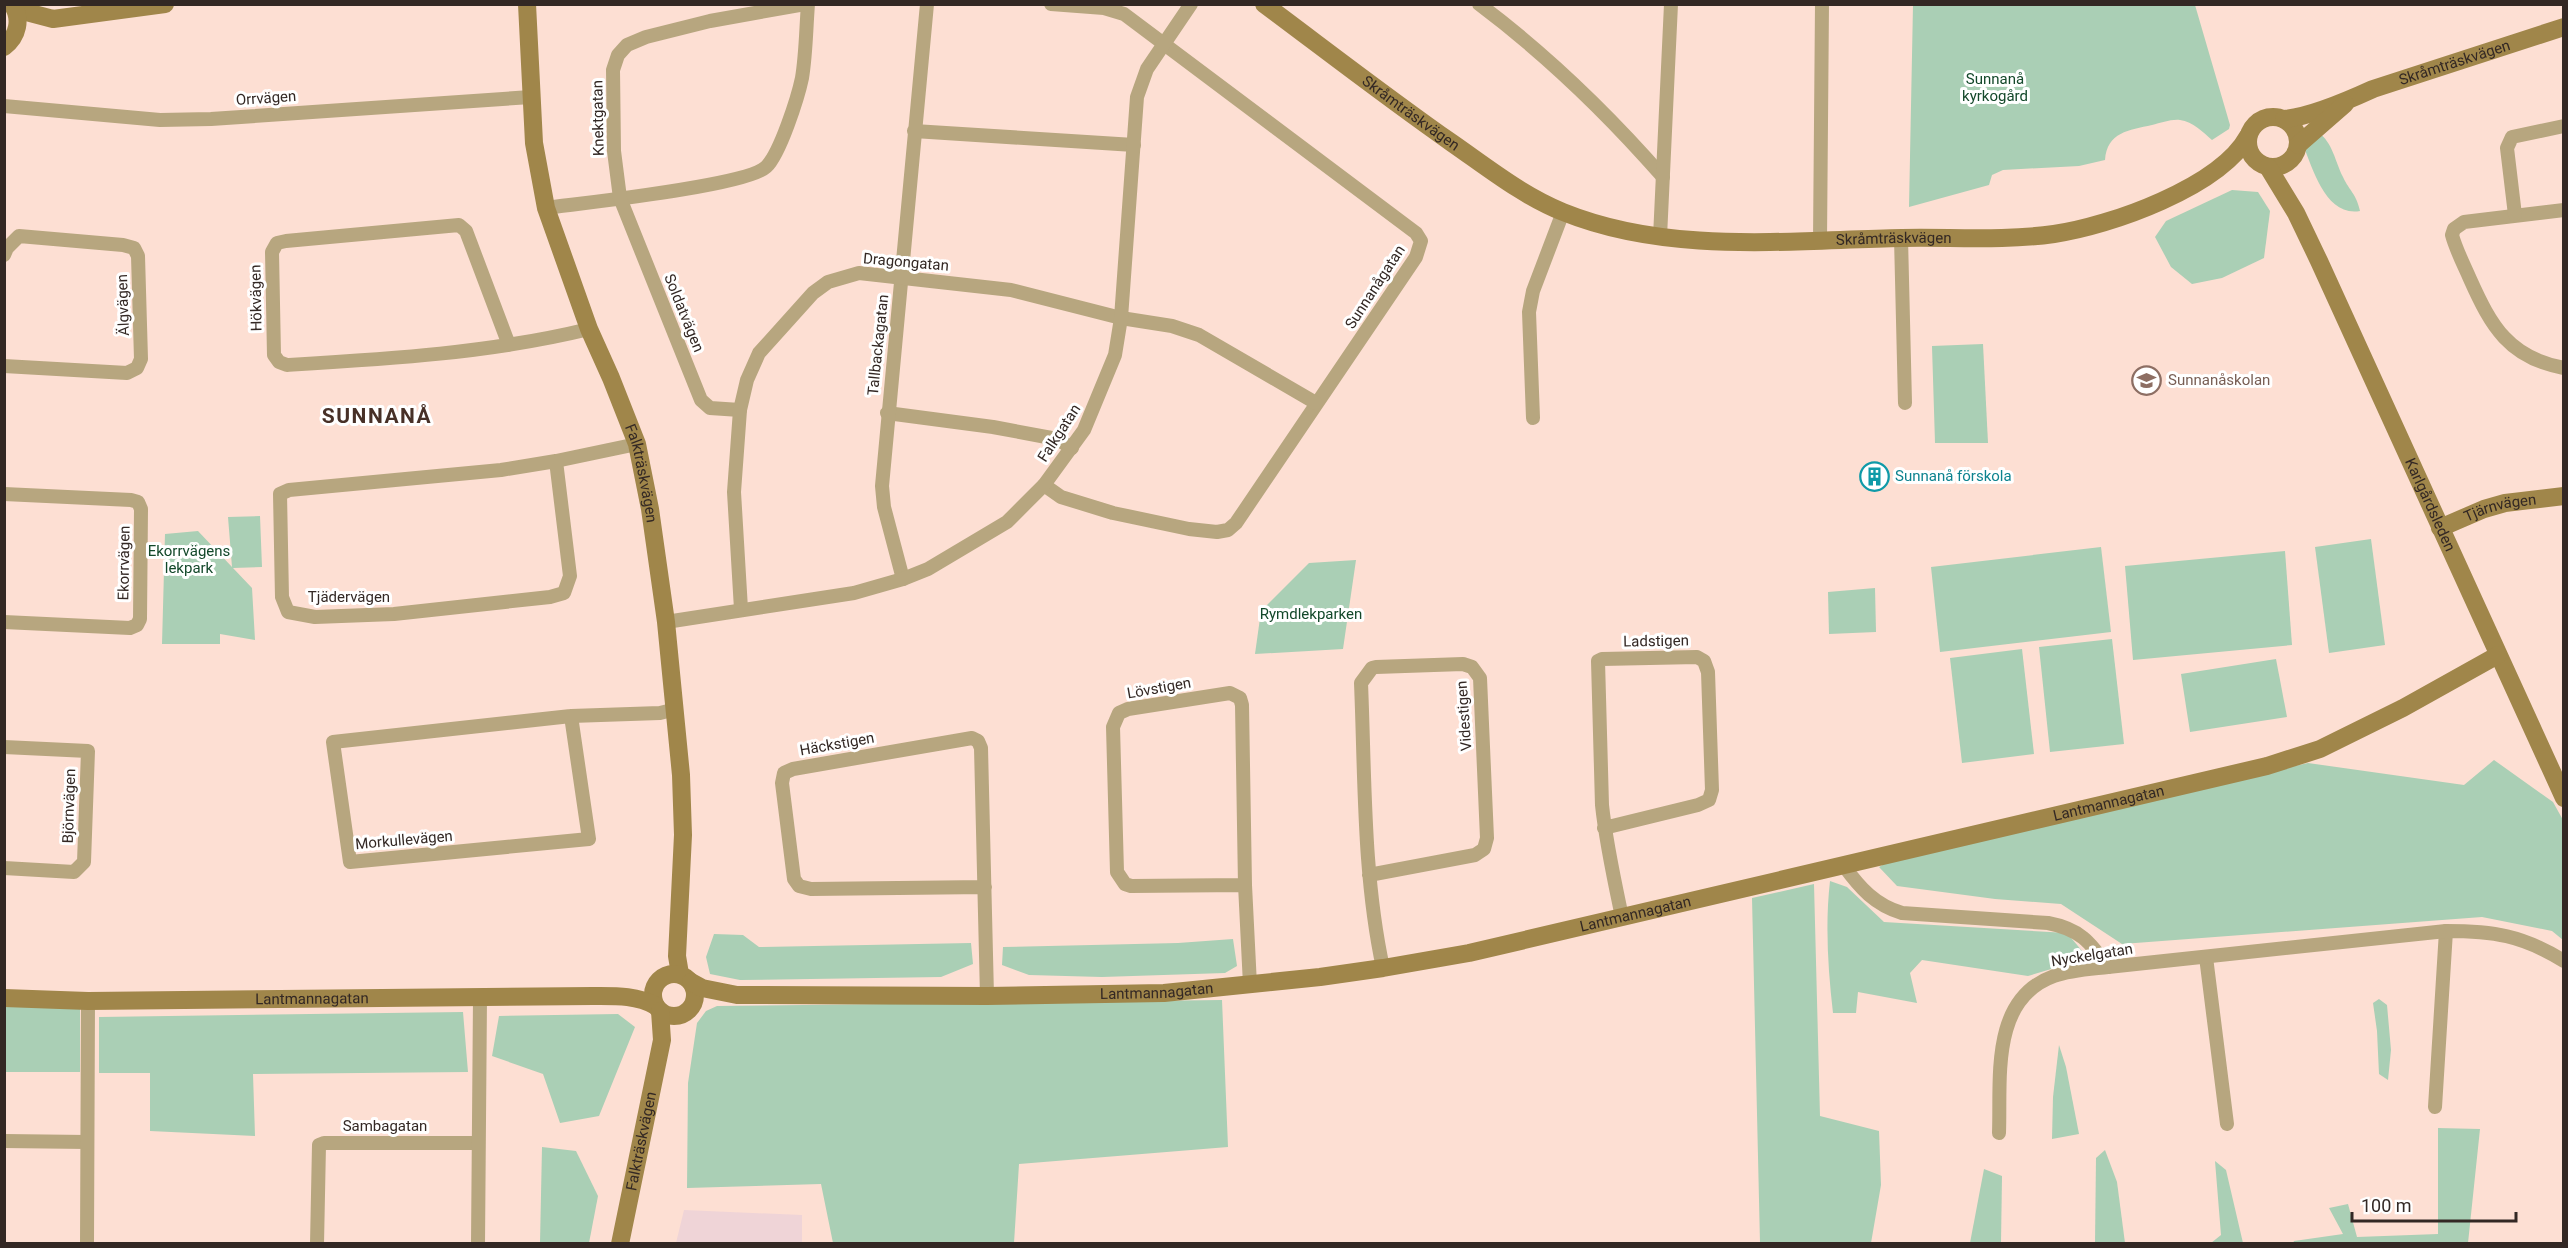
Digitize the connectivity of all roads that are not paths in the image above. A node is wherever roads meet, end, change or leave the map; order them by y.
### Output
1 (165, 4) edge
2 (527, 4) edge
3 (807, 4) edge
4 (927, 4) edge
5 (1051, 4) edge
6 (1191, 4) edge
7 (1264, 4) edge
8 (1671, 4) edge
9 (1822, 4) edge
10 (1481, 5) edge
11 (13, 7) edge
12 (53, 19) junction
13 (2564, 27) edge
14 (1164, 42) junction
15 (8, 44) edge
16 (531, 97) junction
17 (2348, 100) junction
18 (4, 106) edge
19 (2284, 119) junction
20 (2564, 126) edge
21 (914, 131) junction
22 (2248, 136) junction
23 (1134, 145) junction
24 (2295, 152) junction
25 (2265, 166) junction
26 (2215, 171) junction
27 (1663, 177) junction
28 (620, 198) junction
29 (546, 208) junction
30 (2564, 210) edge
31 (1563, 212) junction
32 (2296, 213) junction
33 (2515, 215) junction
34 (1660, 237) junction
35 (1901, 238) junction
36 (1820, 240) junction
37 (4, 255) edge
38 (901, 277) junction
39 (1121, 318) junction
40 (589, 329) junction
41 (509, 345) junction
42 (4, 366) edge
43 (2564, 368) edge
44 (1316, 403) junction
45 (1905, 403) dead end
46 (740, 410) junction
47 (887, 413) junction
48 (1533, 418) dead end
49 (637, 444) junction
50 (1072, 448) junction
51 (556, 461) junction
52 (1044, 485) junction
53 (4, 494) edge
54 (2564, 496) edge
55 (2440, 528) junction
56 (903, 579) junction
57 (741, 609) junction
58 (4, 622) edge
59 (666, 622) junction
60 (2498, 655) junction
61 (676, 709) junction
62 (571, 716) junction
63 (4, 747) edge
64 (2564, 798) edge
65 (1604, 828) junction
66 (1844, 866) junction
67 (4, 868) edge
68 (1369, 875) junction
69 (1245, 885) junction
70 (985, 887) junction
71 (1622, 917) junction
72 (2446, 932) junction
73 (2206, 957) junction
74 (2564, 962) edge
75 (2108, 967) junction
76 (1383, 968) junction
77 (674, 974) junction
78 (1250, 985) junction
79 (737, 995) junction
80 (618, 996) junction
81 (987, 996) junction
82 (4, 998) edge
83 (480, 998) junction
84 (88, 1001) junction
85 (670, 1011) junction
86 (2435, 1107) dead end
87 (2227, 1124) dead end
88 (1999, 1133) dead end
89 (4, 1141) edge
90 (87, 1142) junction
91 (478, 1143) junction
92 (87, 1244) edge
93 (317, 1244) edge
94 (478, 1244) edge
95 (620, 1244) edge

1 - 12 street
2 - 16 street, Falkträskvägen
3 - 28 street, Knektgatan
3 - 28 street, Knektgatan
4 - 21 street, Tallbackagatan
5 - 14 street, Sunnanågatan
6 - 14 street, Falkgatan
7 - 31 street, Skråmträskvägen
8 - 27 street
9 - 36 street
10 - 27 street
11 - 12 street
11 - 15 street
12 - 15 street
13 - 17 street, Skråmträskvägen
14 - 23 street, Falkgatan
14 - 44 street, Sunnanågatan
16 - 18 street, Orrvägen
16 - 29 street, Falkträskvägen
17 - 19 street, Skråmträskvägen
17 - 24 street, Skråmträskvägen
19 - 22 street
19 - 24 street
20 - 33 street
21 - 23 street
21 - 38 street, Tallbackagatan
22 - 25 street
22 - 26 street, Skråmträskvägen
23 - 39 street, Falkgatan
24 - 25 street
24 - 32 street, Karlgårdsleden
25 - 26 street, Skråmträskvägen
25 - 32 street, Karlgårdsleden
26 - 35 street, Skråmträskvägen
27 - 34 street
28 - 29 street, Knektgatan
28 - 46 street, Soldatvägen
29 - 40 street, Falkträskvägen
30 - 33 street
31 - 34 street, Skråmträskvägen
31 - 48 street
32 - 55 street, Karlgårdsleden
33 - 43 street
34 - 36 street, Skråmträskvägen
35 - 36 street, Skråmträskvägen
35 - 45 street
37 - 42 street, Älgvägen
38 - 39 street, Dragongatan
38 - 46 street, Dragongatan
38 - 47 street, Tallbackagatan
39 - 44 street, Dragongatan
39 - 50 street, Falkgatan
40 - 41 street, Hökvägen
40 - 49 street, Falkträskvägen
41 - 41 street, Hökvägen
44 - 52 street, Sunnanågatan
46 - 57 street, Dragongatan
47 - 50 street
47 - 56 street, Tallbackagatan
49 - 51 street, Tjädervägen
49 - 59 street, Falkträskvägen
50 - 52 street, Falkgatan
51 - 51 street, Tjädervägen
52 - 56 street, Falkgatan
53 - 58 street, Ekorrvägen
54 - 55 street, Tjärnvägen
55 - 60 street, Karlgårdsleden
56 - 57 street, Falkgatan
57 - 59 street, Falkgatan
59 - 61 street, Falkträskvägen
60 - 64 street, Karlgårdsleden
60 - 66 street, Lantmannagatan
61 - 62 street, Morkullevägen
61 - 77 street, Falkträskvägen
62 - 62 street, Morkullevägen
63 - 67 street, Björnvägen
65 - 65 street, Ladstigen
65 - 71 street, Ladstigen
66 - 71 street, Lantmannagatan
66 - 75 street
68 - 68 street, Videstigen
68 - 76 street, Videstigen
69 - 69 street, Lövstigen
69 - 78 street, Lövstigen
70 - 70 street, Häckstigen
70 - 81 street, Häckstigen
71 - 76 street, Lantmannagatan
72 - 73 street, Nyckelgatan
72 - 74 street, Nyckelgatan
72 - 86 street
73 - 75 street, Nyckelgatan
73 - 87 street
75 - 88 street, Nyckelgatan
76 - 78 street, Lantmannagatan
77 - 79 street, Lantmannagatan
77 - 80 street, Lantmannagatan
77 - 85 street
77 - 85 street
78 - 81 street, Lantmannagatan
79 - 81 street, Lantmannagatan
79 - 85 street, Lantmannagatan
80 - 83 street, Lantmannagatan
80 - 85 street, Lantmannagatan
82 - 84 street, Lantmannagatan
83 - 84 street, Lantmannagatan
83 - 91 street
84 - 90 street
85 - 95 street, Falkträskvägen
89 - 90 street
90 - 92 street
91 - 93 street, Sambagatan
91 - 94 street

